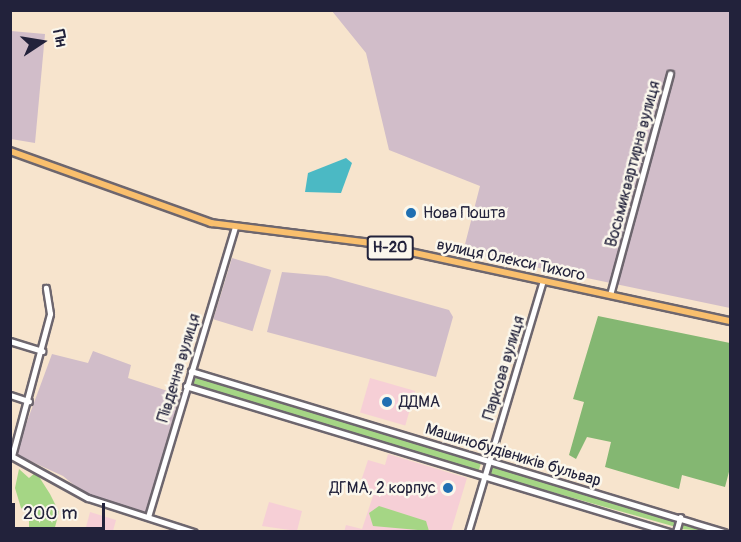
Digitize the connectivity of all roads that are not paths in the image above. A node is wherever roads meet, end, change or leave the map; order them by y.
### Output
1 (670, 74) dead end
2 (10, 151) edge
3 (235, 227) junction
4 (543, 281) junction
5 (46, 288) dead end
6 (610, 296) junction
7 (730, 321) edge
8 (11, 342) edge
9 (43, 351) junction
10 (191, 370) junction
11 (186, 386) junction
12 (10, 395) edge
13 (29, 401) junction
14 (11, 455) edge
15 (489, 460) junction
16 (484, 477) junction
17 (148, 517) junction
18 (680, 518) junction
19 (194, 531) edge
20 (468, 531) edge
21 (669, 531) edge
22 (676, 531) edge
23 (724, 531) edge

1 - 6 street, Восьмиквартирна вулиця
2 - 3 main road, вулиця Олекси Тихого / Н-20
3 - 4 main road, вулиця Олекси Тихого / Н-20
3 - 10 street, Південна вулиця
4 - 6 main road, вулиця Олекси Тихого / Н-20
4 - 15 street, Паркова вулиця
5 - 9 street
6 - 7 main road, вулиця Олекси Тихого / Н-20
8 - 9 street
9 - 13 street
10 - 11 street, Південна вулиця
10 - 15 street, Машинобудівників бульвар
11 - 16 street, Машинобудівників бульвар
11 - 17 street, Південна вулиця
12 - 13 street
13 - 14 street
14 - 17 street
15 - 16 street, Паркова вулиця
15 - 18 street, Машинобудівників бульвар
16 - 20 street, Паркова вулиця
16 - 21 street, Машинобудівників бульвар
17 - 19 street
18 - 22 street
18 - 23 street, Машинобудівників бульвар

